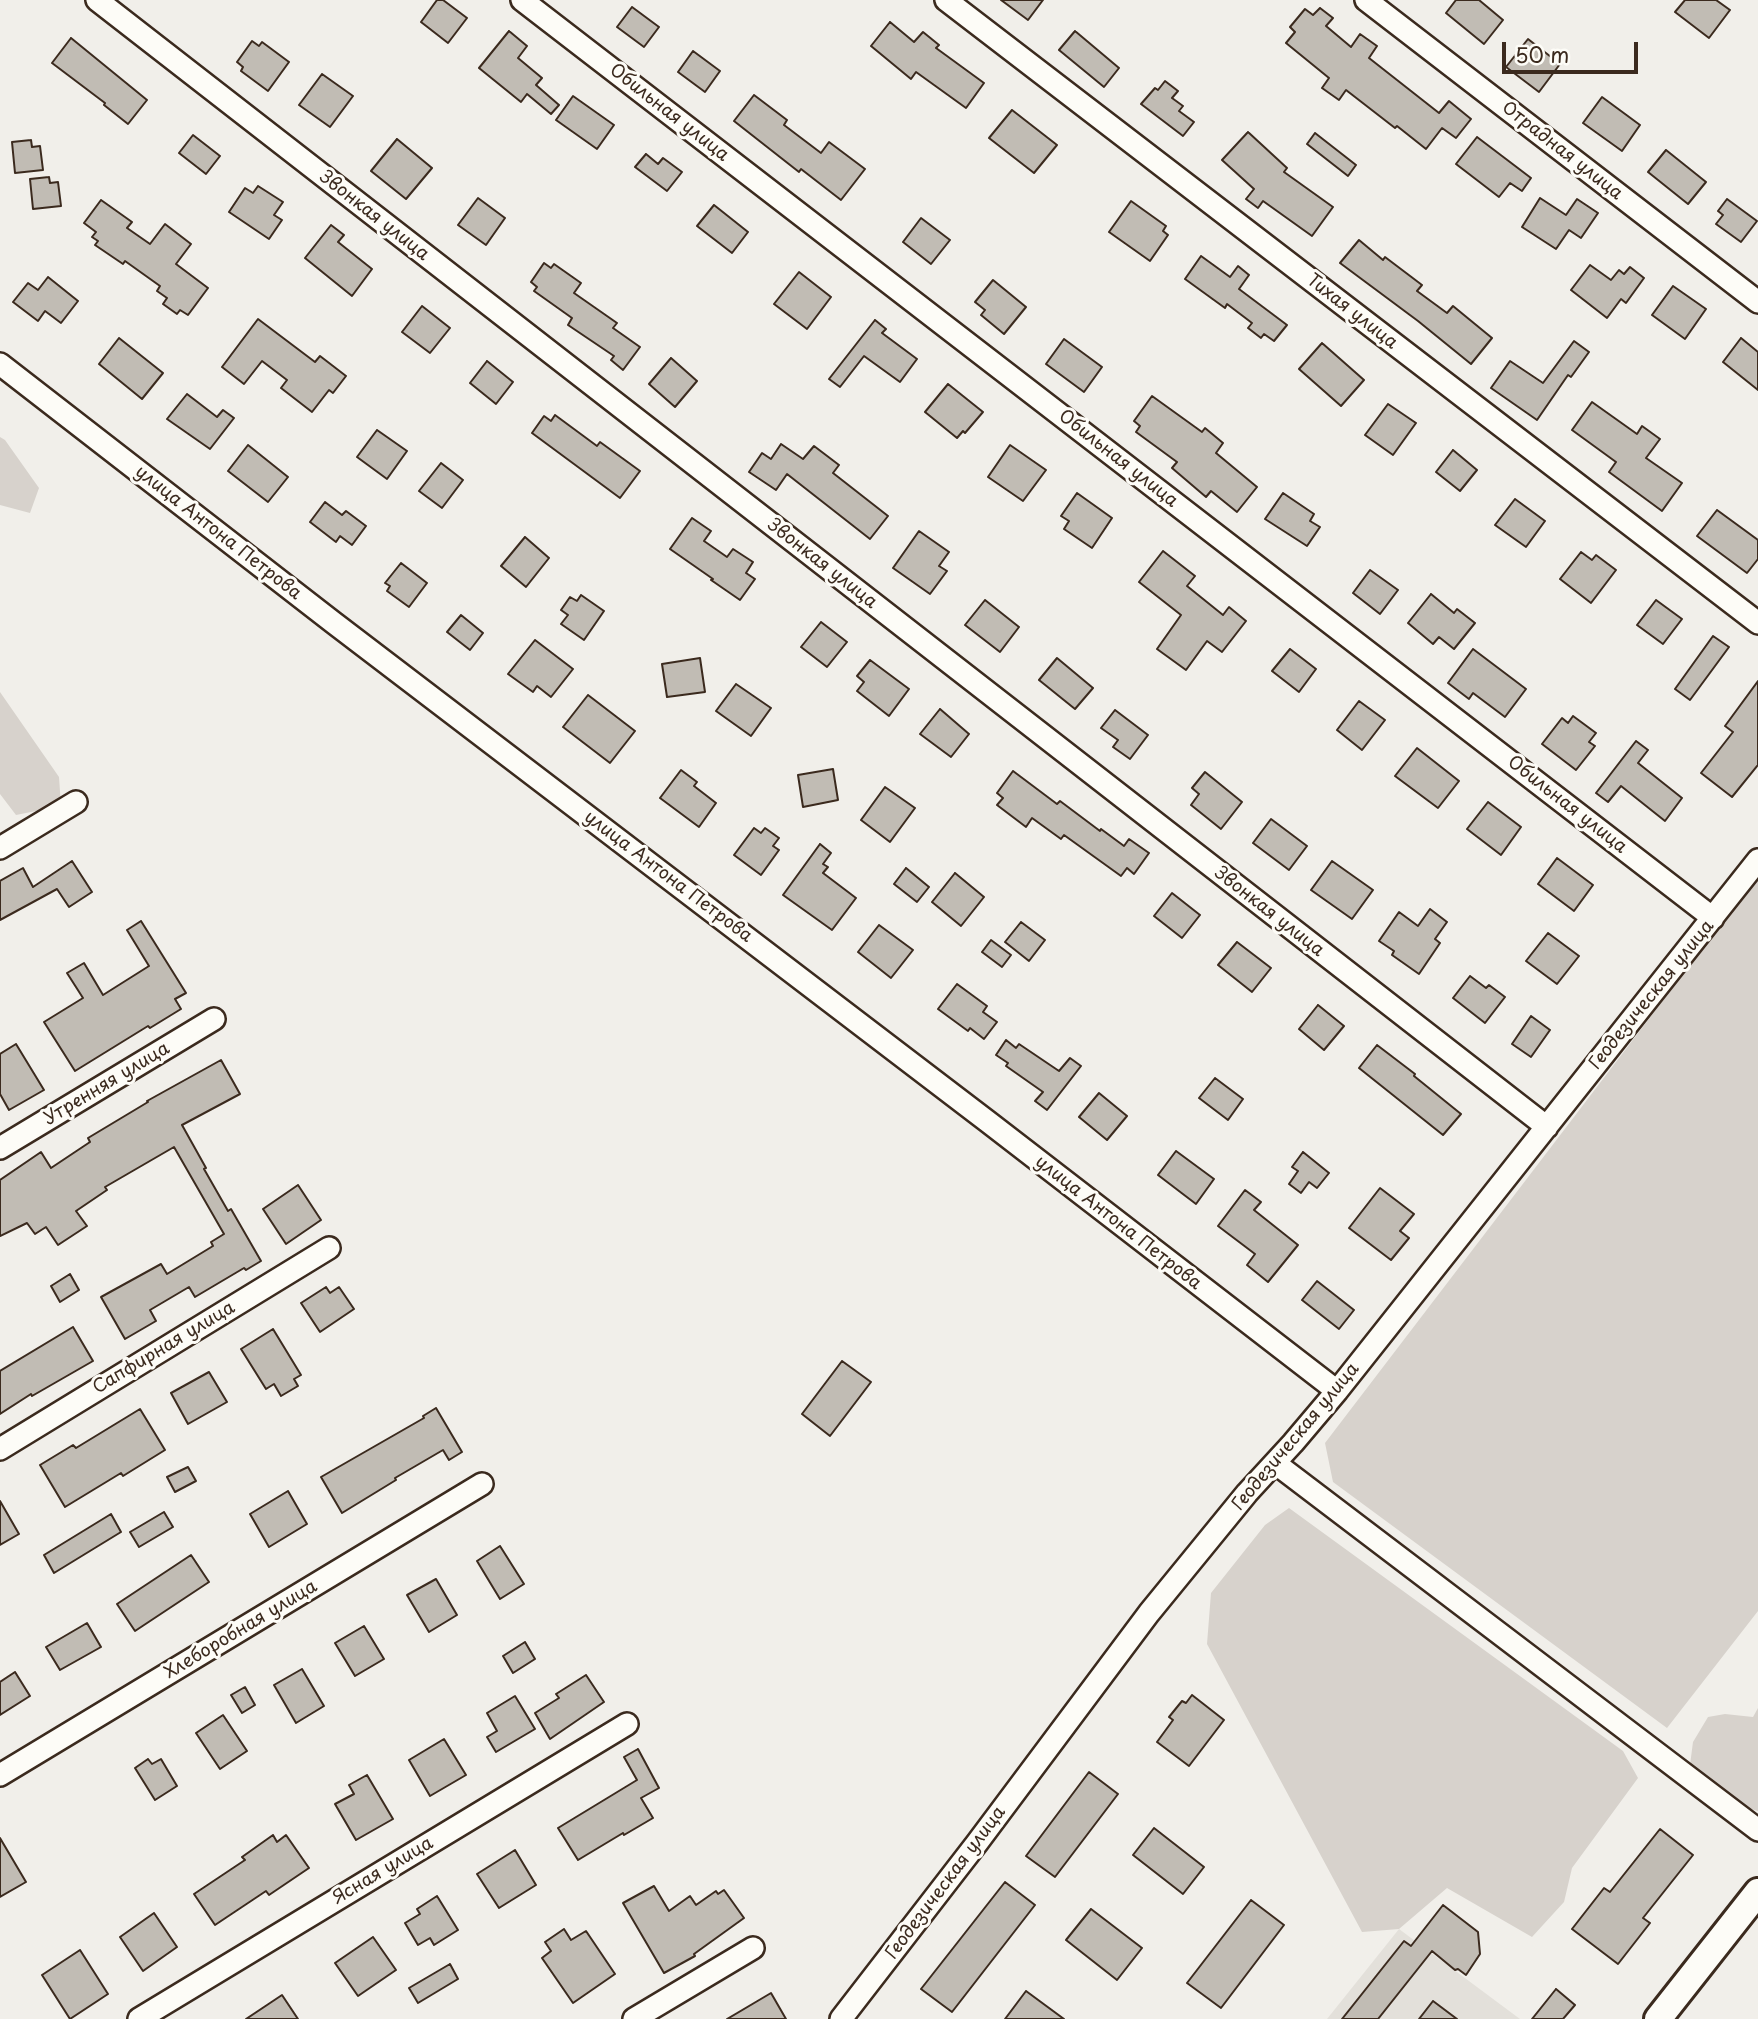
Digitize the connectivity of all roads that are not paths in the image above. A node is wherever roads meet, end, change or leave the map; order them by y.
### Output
1 (97, 0) edge
2 (522, 0) edge
3 (947, 0) edge
4 (1366, 0) edge
5 (1758, 302) edge
6 (0, 364) edge
7 (1758, 623) edge
8 (76, 802) dead end
9 (0, 848) edge
10 (1758, 860) edge
11 (1713, 918) junction
12 (214, 1020) dead end
13 (1547, 1127) junction
14 (0, 1148) edge
15 (329, 1248) dead end
16 (1337, 1391) junction
17 (0, 1449) edge
18 (1275, 1464) junction
19 (482, 1484) dead end
20 (627, 1724) dead end
21 (0, 1775) edge
22 (1758, 1830) edge
23 (1758, 1892) edge
24 (753, 1948) dead end
25 (139, 2019) edge
26 (634, 2019) edge
27 (841, 2019) edge
28 (1658, 2019) edge

1 - 13 street, Звонкая улица
2 - 11 street, Обильная улица
3 - 7 street, Тихая улица
4 - 5 street, Отрадная улица
6 - 16 street, улица Антона Петрова
8 - 9 street
10 - 11 street, Геодезическая улица
11 - 13 street, Геодезическая улица
12 - 14 street, Утренняя улица
13 - 16 street, Геодезическая улица
15 - 17 street, Сапфирная улица
16 - 18 street, Геодезическая улица
18 - 22 street
18 - 27 street, Геодезическая улица
19 - 21 street, Хлеборобная улица
20 - 25 street, Ясная улица
23 - 28 street
24 - 26 street

